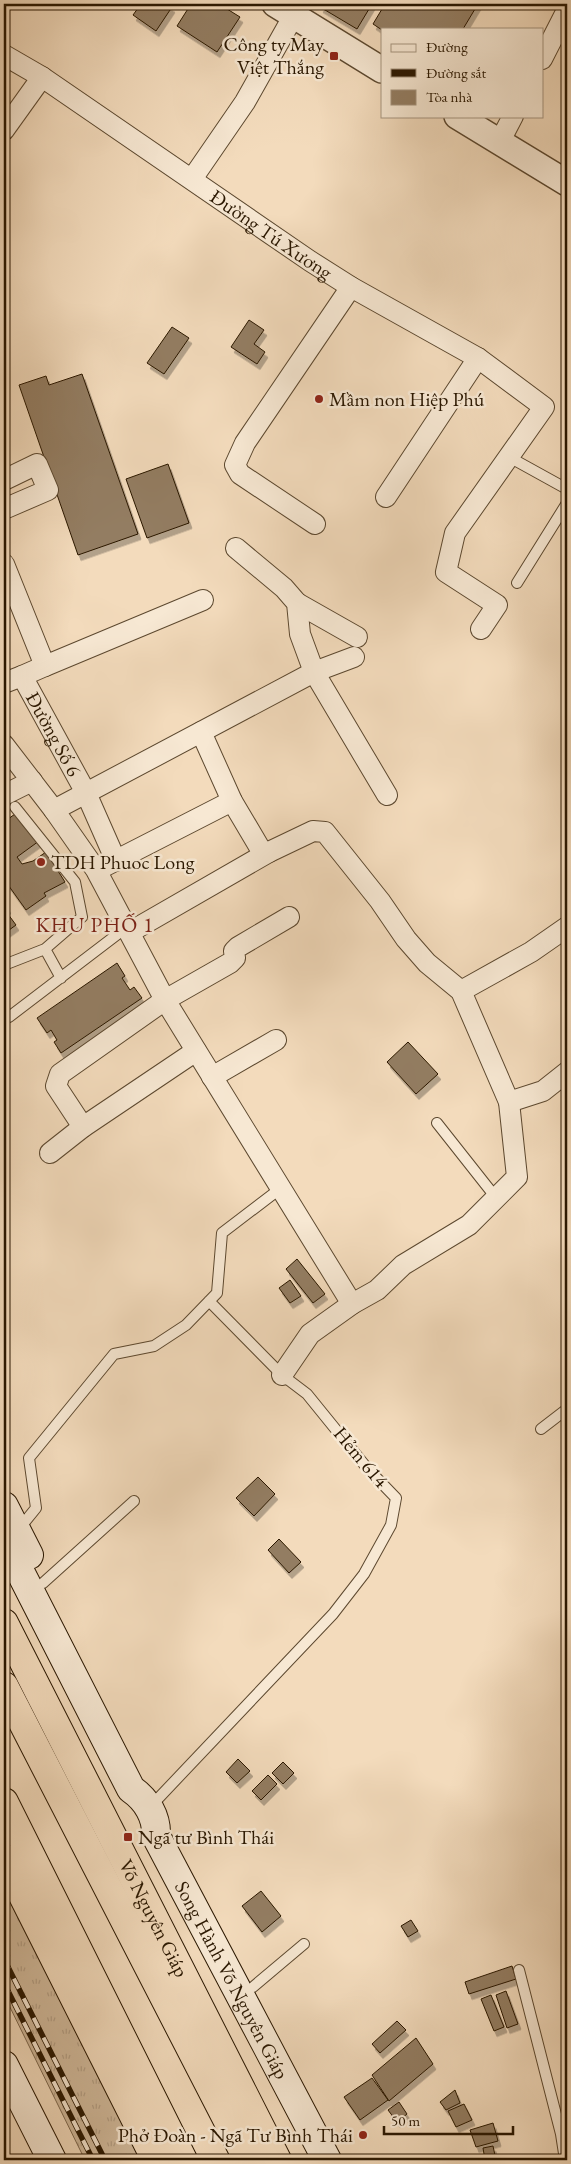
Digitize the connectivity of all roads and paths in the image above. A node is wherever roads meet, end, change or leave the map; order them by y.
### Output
1 (284, 9) edge
2 (567, 10) edge
3 (4, 55) edge
4 (544, 55) edge
5 (381, 69) edge
6 (42, 78) junction
7 (460, 118) edge
8 (512, 118) edge
9 (4, 130) edge
10 (500, 143) junction
11 (192, 180) junction
12 (567, 183) edge
13 (351, 288) junction
14 (478, 358) junction
15 (509, 457) junction
16 (4, 480) edge
17 (567, 489) edge
18 (386, 497) dead end
19 (567, 503) edge
20 (4, 509) edge
21 (315, 524) dead end
22 (236, 548) dead end
23 (4, 564) edge
24 (517, 583) dead end
25 (203, 600) dead end
26 (297, 603) junction
27 (481, 629) dead end
28 (357, 637) dead end
29 (354, 657) dead end
30 (45, 666) junction
31 (314, 672) junction
32 (13, 680) edge
33 (201, 732) junction
34 (4, 745) edge
35 (32, 780) junction
36 (86, 793) junction
37 (387, 795) dead end
38 (10, 801) edge
39 (232, 801) junction
40 (54, 810) junction
41 (269, 852) junction
42 (116, 861) junction
43 (96, 870) junction
44 (289, 918) dead end
45 (567, 927) edge
46 (129, 930) junction
47 (45, 949) junction
48 (4, 965) edge
49 (61, 978) junction
50 (461, 991) junction
51 (166, 1000) junction
52 (9, 1017) dead end
53 (276, 1040) dead end
54 (196, 1051) junction
55 (567, 1072) edge
56 (212, 1076) junction
57 (509, 1102) junction
58 (436, 1123) dead end
59 (83, 1128) junction
60 (50, 1153) dead end
61 (281, 1188) junction
62 (497, 1199) junction
63 (209, 1301) junction
64 (352, 1304) junction
65 (282, 1375) junction
66 (567, 1409) edge
67 (541, 1429) dead end
68 (134, 1501) dead end
69 (4, 1506) edge
70 (10, 1536) edge
71 (43, 1583) junction
72 (4, 1623) edge
73 (4, 1686) edge
74 (4, 1802) edge
75 (149, 1810) junction
76 (4, 1858) edge
77 (304, 1944) dead end
78 (519, 1970) dead end
79 (253, 1987) junction
80 (4, 2065) edge
81 (338, 2157) edge
82 (52, 2160) edge
83 (156, 2160) edge
84 (183, 2160) edge
85 (248, 2160) edge
86 (277, 2160) edge
87 (564, 2160) edge

1 - 5 street
1 - 11 street
2 - 4 street
3 - 6 street, Đường Tú Xương
6 - 9 street
6 - 11 street, Đường Tú Xương
7 - 10 street
8 - 10 street
10 - 12 street
11 - 13 street, Đường Tú Xương
13 - 14 street, Đường Tú Xương
13 - 21 street
14 - 15 street, Đường Tú Xương
14 - 18 street
15 - 17 lane
15 - 27 street
16 - 20 street
19 - 24 lane
22 - 26 street
23 - 30 street, Đường Số 6
25 - 30 street
26 - 28 street
26 - 31 street
29 - 31 street
30 - 32 street, Đường Số 6
31 - 33 street
31 - 37 street
32 - 36 street, Đường Số 6
33 - 36 street
33 - 39 street
34 - 35 street
35 - 38 street
35 - 40 street
36 - 40 street
36 - 42 street, Đường Số 6
38 - 47 lane
39 - 41 street
39 - 42 street
40 - 43 street
41 - 46 street
41 - 50 street
42 - 43 street
43 - 46 street
44 - 51 street
45 - 50 street
46 - 49 lane
46 - 51 street
47 - 48 lane
47 - 49 lane
49 - 52 lane
50 - 57 street
51 - 54 street
51 - 59 street
53 - 56 street
54 - 56 street
54 - 59 street
55 - 57 street
56 - 61 street
57 - 62 street
58 - 62 lane
59 - 60 street
61 - 63 lane
61 - 64 street
62 - 64 street
63 - 65 lane
63 - 70 lane
64 - 65 street
65 - 75 lane, Hẻm 614
66 - 67 lane
68 - 71 lane
69 - 70 main road, Song Hành Võ Nguyên Giáp
70 - 71 main road, Song Hành Võ Nguyên Giáp
70 - 75 main road, Song Hành Võ Nguyên Giáp
71 - 75 main road, Song Hành Võ Nguyên Giáp
72 - 86 highway, Võ Nguyên Giáp
73 - 85 highway, Võ Nguyên Giáp
74 - 84 highway
75 - 79 main road
75 - 81 main road, Song Hành Võ Nguyên Giáp
76 - 83 highway
77 - 79 lane
78 - 87 lane
79 - 81 main road
80 - 82 main road

